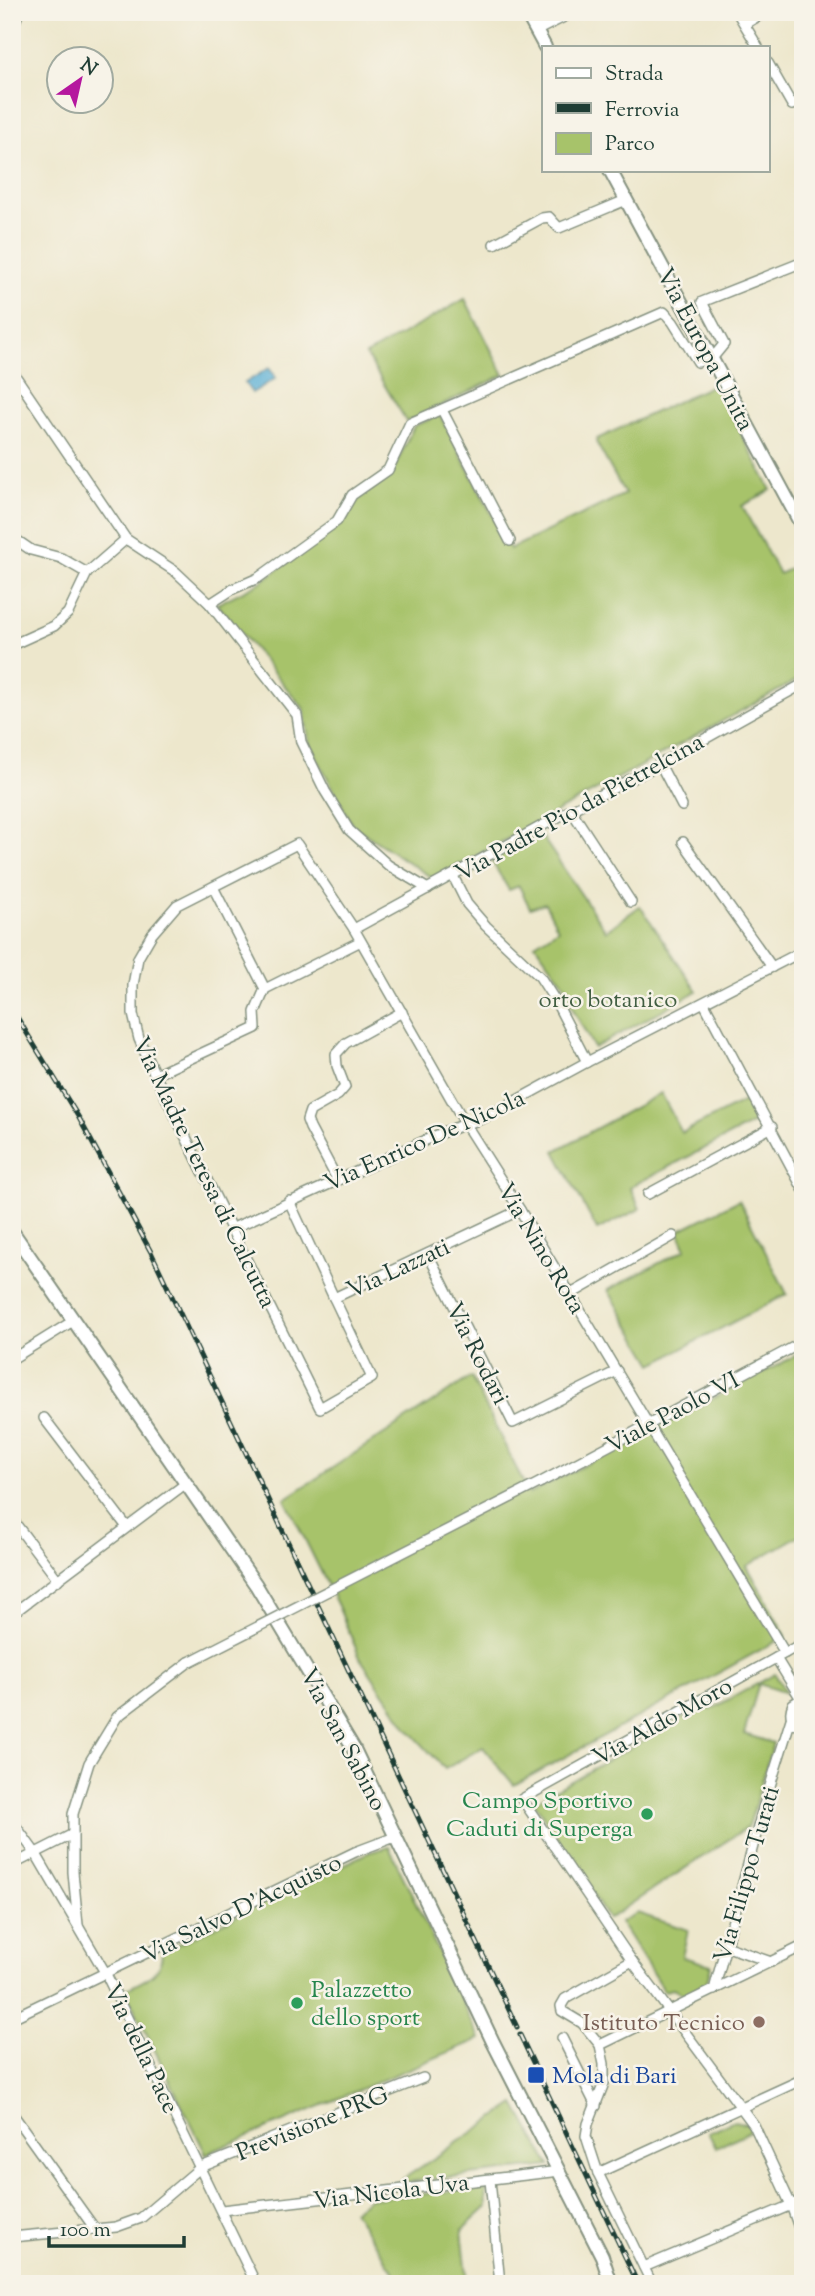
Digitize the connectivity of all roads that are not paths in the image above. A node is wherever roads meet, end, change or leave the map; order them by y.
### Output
1 (19, 12) edge
2 (526, 12) edge
3 (574, 12) edge
4 (737, 12) edge
5 (765, 12) edge
6 (744, 24) junction
7 (12, 29) edge
8 (536, 31) junction
9 (544, 46) edge
10 (757, 46) edge
11 (770, 67) edge
12 (803, 100) edge
13 (611, 172) edge
14 (626, 200) junction
15 (494, 244) dead end
16 (803, 262) edge
17 (711, 358) junction
18 (12, 371) edge
19 (442, 410) junction
20 (803, 528) edge
21 (12, 537) edge
22 (126, 539) junction
23 (510, 541) dead end
24 (87, 573) junction
25 (210, 604) junction
26 (12, 645) edge
27 (803, 684) edge
28 (660, 764) junction
29 (682, 806) dead end
30 (571, 810) junction
31 (684, 842) dead end
32 (297, 844) joint
33 (453, 876) junction
34 (213, 887) junction
35 (428, 889) junction
36 (631, 902) dead end
37 (354, 929) junction
38 (359, 942) junction
39 (803, 951) edge
40 (772, 967) junction
41 (265, 989) junction
42 (704, 1003) junction
43 (402, 1012) junction
44 (587, 1062) junction
45 (155, 1075) junction
46 (466, 1125) junction
47 (772, 1127) junction
48 (337, 1179) junction
49 (803, 1189) edge
50 (648, 1194) dead end
51 (289, 1201) junction
52 (520, 1210) junction
53 (231, 1229) junction
54 (12, 1231) edge
55 (673, 1236) dead end
56 (428, 1254) junction
57 (571, 1294) junction
58 (334, 1298) junction
59 (73, 1321) junction
60 (803, 1342) edge
61 (12, 1359) edge
62 (617, 1371) junction
63 (44, 1418) dead end
64 (649, 1424) junction
65 (186, 1484) junction
66 (12, 1519) edge
67 (127, 1527) junction
68 (58, 1580) junction
69 (12, 1614) edge
70 (803, 1643) edge
71 (781, 1656) junction
72 (802, 1697) edge
73 (791, 1719) junction
74 (803, 1728) edge
75 (12, 1821) edge
76 (73, 1835) junction
77 (395, 1837) junction
78 (36, 1854) junction
79 (12, 1865) edge
80 (78, 1928) junction
81 (725, 1946) junction
82 (803, 1946) edge
83 (632, 1961) junction
84 (771, 1962) junction
85 (106, 1974) junction
86 (714, 1990) junction
87 (670, 2012) junction
88 (12, 2018) edge
89 (562, 2038) dead end
90 (600, 2045) junction
91 (423, 2078) dead end
92 (803, 2079) edge
93 (596, 2106) junction
94 (742, 2108) junction
95 (12, 2113) edge
96 (201, 2167) junction
97 (560, 2171) junction
98 (598, 2173) junction
99 (490, 2180) junction
100 (803, 2200) edge
101 (790, 2205) junction
102 (222, 2210) junction
103 (95, 2229) junction
104 (12, 2238) edge
105 (803, 2239) edge
106 (644, 2267) junction
107 (257, 2284) edge
108 (500, 2284) edge
109 (611, 2284) edge
110 (652, 2284) edge

1 - 7 street
2 - 8 street
3 - 8 street
4 - 6 street
5 - 6 street
6 - 10 street
8 - 9 street
11 - 12 street
13 - 14 street, Via Europa Unita
14 - 15 street
14 - 17 street, Via Europa Unita
16 - 17 street
17 - 19 street
17 - 20 street, Via Europa Unita
18 - 22 street
19 - 23 street
19 - 25 street
21 - 24 street
22 - 24 street
22 - 25 street
24 - 26 street
25 - 35 street
27 - 28 street, Via Padre Pio da Pietrelcina
28 - 29 street
28 - 30 street, Via Padre Pio da Pietrelcina
30 - 33 street, Via Padre Pio da Pietrelcina
30 - 36 street
31 - 40 street
32 - 34 street, Via Madre Teresa di Calcutta
32 - 37 street, Via Nino Rota
33 - 35 street, Via Padre Pio da Pietrelcina
33 - 44 street
34 - 41 street
34 - 45 street, Via Madre Teresa di Calcutta
35 - 37 street, Via Padre Pio da Pietrelcina
37 - 38 street, Via Nino Rota
38 - 41 street
38 - 43 street, Via Nino Rota
39 - 40 street, Via Enrico De Nicola
40 - 42 street, Via Enrico De Nicola
41 - 45 street
42 - 44 street, Via Enrico De Nicola
42 - 47 street
43 - 46 street, Via Nino Rota
43 - 48 street
44 - 46 street, Via Enrico De Nicola
45 - 53 street, Via Madre Teresa di Calcutta
46 - 48 street, Via Enrico De Nicola
46 - 52 street, Via Nino Rota
47 - 49 street
47 - 50 street
48 - 51 street, Via Enrico De Nicola
51 - 53 street, Via Enrico De Nicola
51 - 58 street, Via Lazzati
52 - 56 street, Via Lazzati
52 - 57 street, Via Nino Rota
53 - 58 street, Via Madre Teresa di Calcutta
54 - 59 street, Via San Sabino
55 - 57 street
56 - 58 street, Via Lazzati
56 - 62 street, Via Rodari
57 - 62 street, Via Nino Rota
59 - 61 street
59 - 65 street, Via San Sabino
60 - 64 street, Viale Paolo VI
62 - 64 street, Via Nino Rota
63 - 67 street
64 - 71 street, Via Nino Rota
64 - 76 street, Viale Paolo VI, bridge
65 - 67 street
65 - 77 street, Via San Sabino
66 - 68 street
67 - 68 street
68 - 69 street
70 - 71 street, Via Aldo Moro
71 - 72 street, Via Nino Rota
71 - 83 street, Via Aldo Moro
72 - 73 street, Via Filippo Turati
73 - 74 street
73 - 81 street, Via Filippo Turati
75 - 78 street, Via della Pace
76 - 78 street
76 - 80 street, Viale Paolo VI
77 - 85 street, Via Salvo D'Acquisto
77 - 97 street, Via San Sabino
78 - 79 street
78 - 80 street, Via della Pace
80 - 85 street, Via della Pace
81 - 84 street
81 - 86 street, Via Filippo Turati
82 - 84 street
83 - 87 street
83 - 90 street
84 - 86 street
85 - 88 street, Via Salvo D'Acquisto
85 - 96 street, Via della Pace
86 - 87 street
87 - 90 street
87 - 94 street
89 - 93 street
90 - 93 street
91 - 96 street, Previsione PRG
92 - 94 street
93 - 98 street
94 - 98 street
94 - 101 street
95 - 103 street
96 - 102 street, Via della Pace
96 - 103 street, Previsione PRG
97 - 99 street, Via Nicola Uva
97 - 109 street, Via San Sabino
98 - 106 street
99 - 102 street, Via Nicola Uva
99 - 108 street
100 - 101 street
101 - 105 street
101 - 106 street
102 - 107 street, Via della Pace
103 - 104 street, Previsione PRG
106 - 110 street

